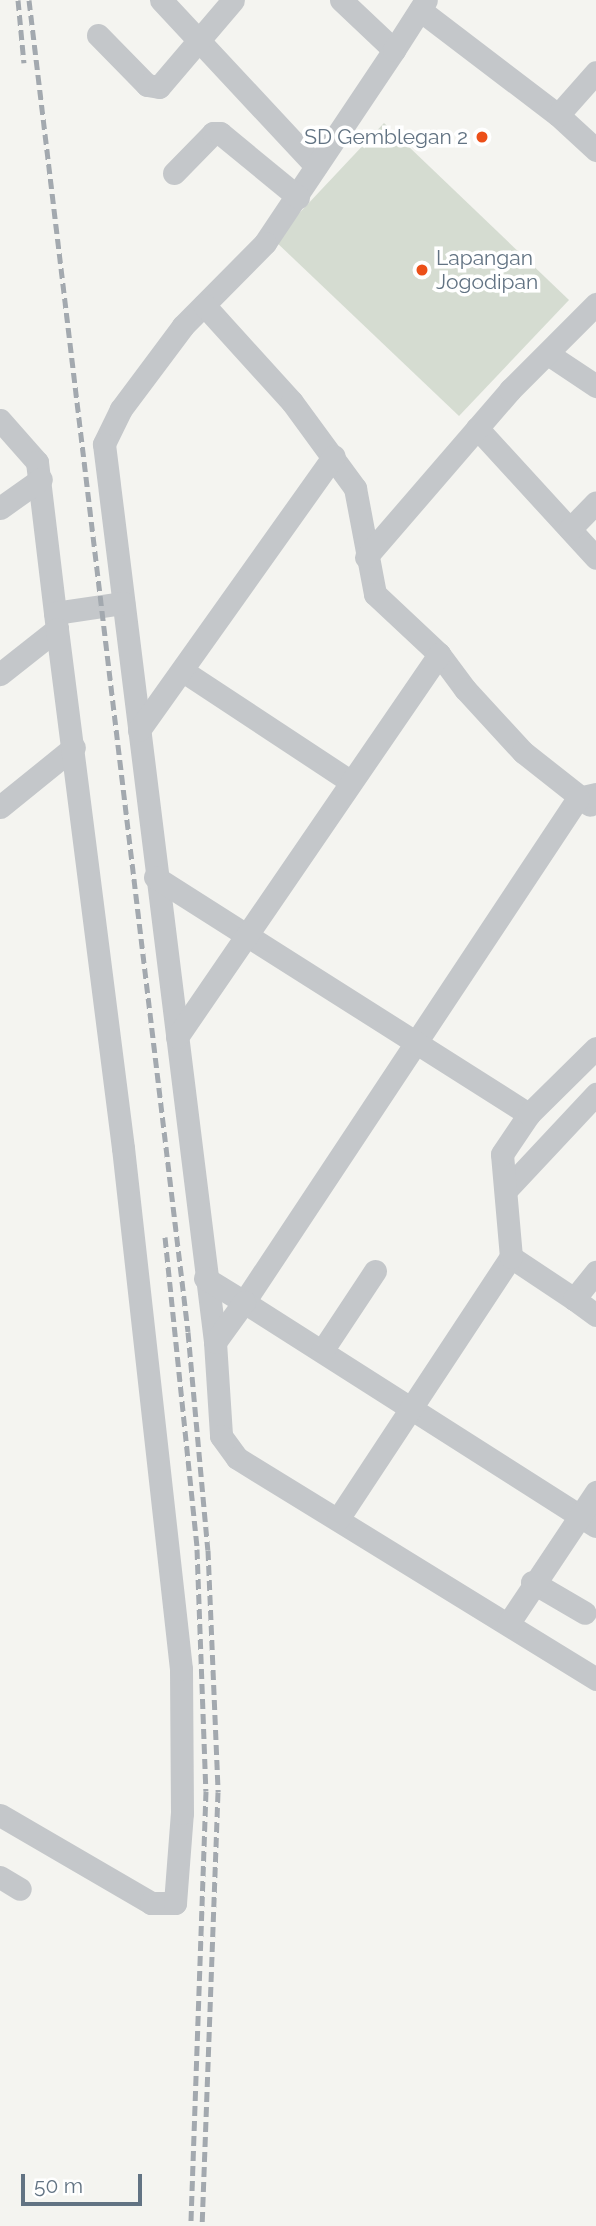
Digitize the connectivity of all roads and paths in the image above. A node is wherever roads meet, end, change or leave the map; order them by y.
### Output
1 (161, 0) edge
2 (233, 0) edge
3 (341, 0) edge
4 (423, 5) edge
5 (98, 36) dead end
6 (198, 40) junction
7 (394, 50) junction
8 (596, 72) edge
9 (558, 115) junction
10 (596, 150) edge
11 (316, 166) junction
12 (174, 173) dead end
13 (298, 197) junction
14 (596, 304) edge
15 (204, 305) junction
16 (548, 354) junction
17 (596, 386) edge
18 (0, 420) edge
19 (477, 428) junction
20 (334, 456) junction
21 (41, 479) junction
22 (596, 502) edge
23 (0, 508) edge
24 (570, 529) junction
25 (595, 556) edge
26 (366, 557) junction
27 (123, 603) junction
28 (56, 621) junction
29 (439, 654) junction
30 (183, 671) junction
31 (0, 674) edge
32 (139, 730) junction
33 (74, 747) junction
34 (350, 780) junction
35 (590, 800) edge
36 (0, 807) edge
37 (155, 877) junction
38 (246, 934) junction
39 (177, 1037) junction
40 (414, 1042) junction
41 (596, 1048) edge
42 (596, 1094) edge
43 (536, 1106) junction
44 (570, 1123) junction
45 (508, 1188) junction
46 (512, 1257) junction
47 (375, 1271) dead end
48 (596, 1272) edge
49 (205, 1278) junction
50 (574, 1299) junction
51 (244, 1302) junction
52 (596, 1315) edge
53 (215, 1342) junction
54 (322, 1351) junction
55 (412, 1409) junction
56 (596, 1492) edge
57 (338, 1519) junction
58 (588, 1521) edge
59 (532, 1582) junction
60 (585, 1614) dead end
61 (508, 1624) junction
62 (595, 1676) edge
63 (0, 1815) edge
64 (0, 1877) edge
65 (20, 1889) dead end

1 - 6 street
2 - 6 street
3 - 7 street
4 - 7 street
4 - 9 street
5 - 6 street
6 - 11 street
7 - 11 street
8 - 9 street
9 - 10 street
11 - 13 street
12 - 13 street
13 - 15 street
14 - 16 street
15 - 20 street
15 - 27 street
16 - 17 street
16 - 19 street
18 - 21 street
19 - 24 street
19 - 26 street
20 - 26 street
20 - 30 street
21 - 23 street
21 - 28 street
22 - 24 street
24 - 25 street
26 - 29 street
27 - 28 street
27 - 32 street
28 - 31 street
28 - 33 street
29 - 34 street
29 - 35 street
30 - 32 street
30 - 34 street
32 - 37 street
33 - 36 street
33 - 63 street
34 - 38 street
35 - 40 street
37 - 38 street
37 - 39 street
38 - 39 street
38 - 40 street
39 - 49 street
40 - 43 street
40 - 51 street
41 - 43 street
42 - 44 street
43 - 44 street
43 - 45 street
44 - 45 street
45 - 46 street
46 - 50 street
46 - 55 street
47 - 54 street
48 - 50 street
49 - 51 street
49 - 53 street
50 - 52 street
51 - 53 street
51 - 54 street
53 - 57 street
54 - 55 street
55 - 57 street
55 - 58 street
56 - 58 street
57 - 61 street
58 - 59 street
59 - 60 street
59 - 61 street
61 - 62 street
64 - 65 street

